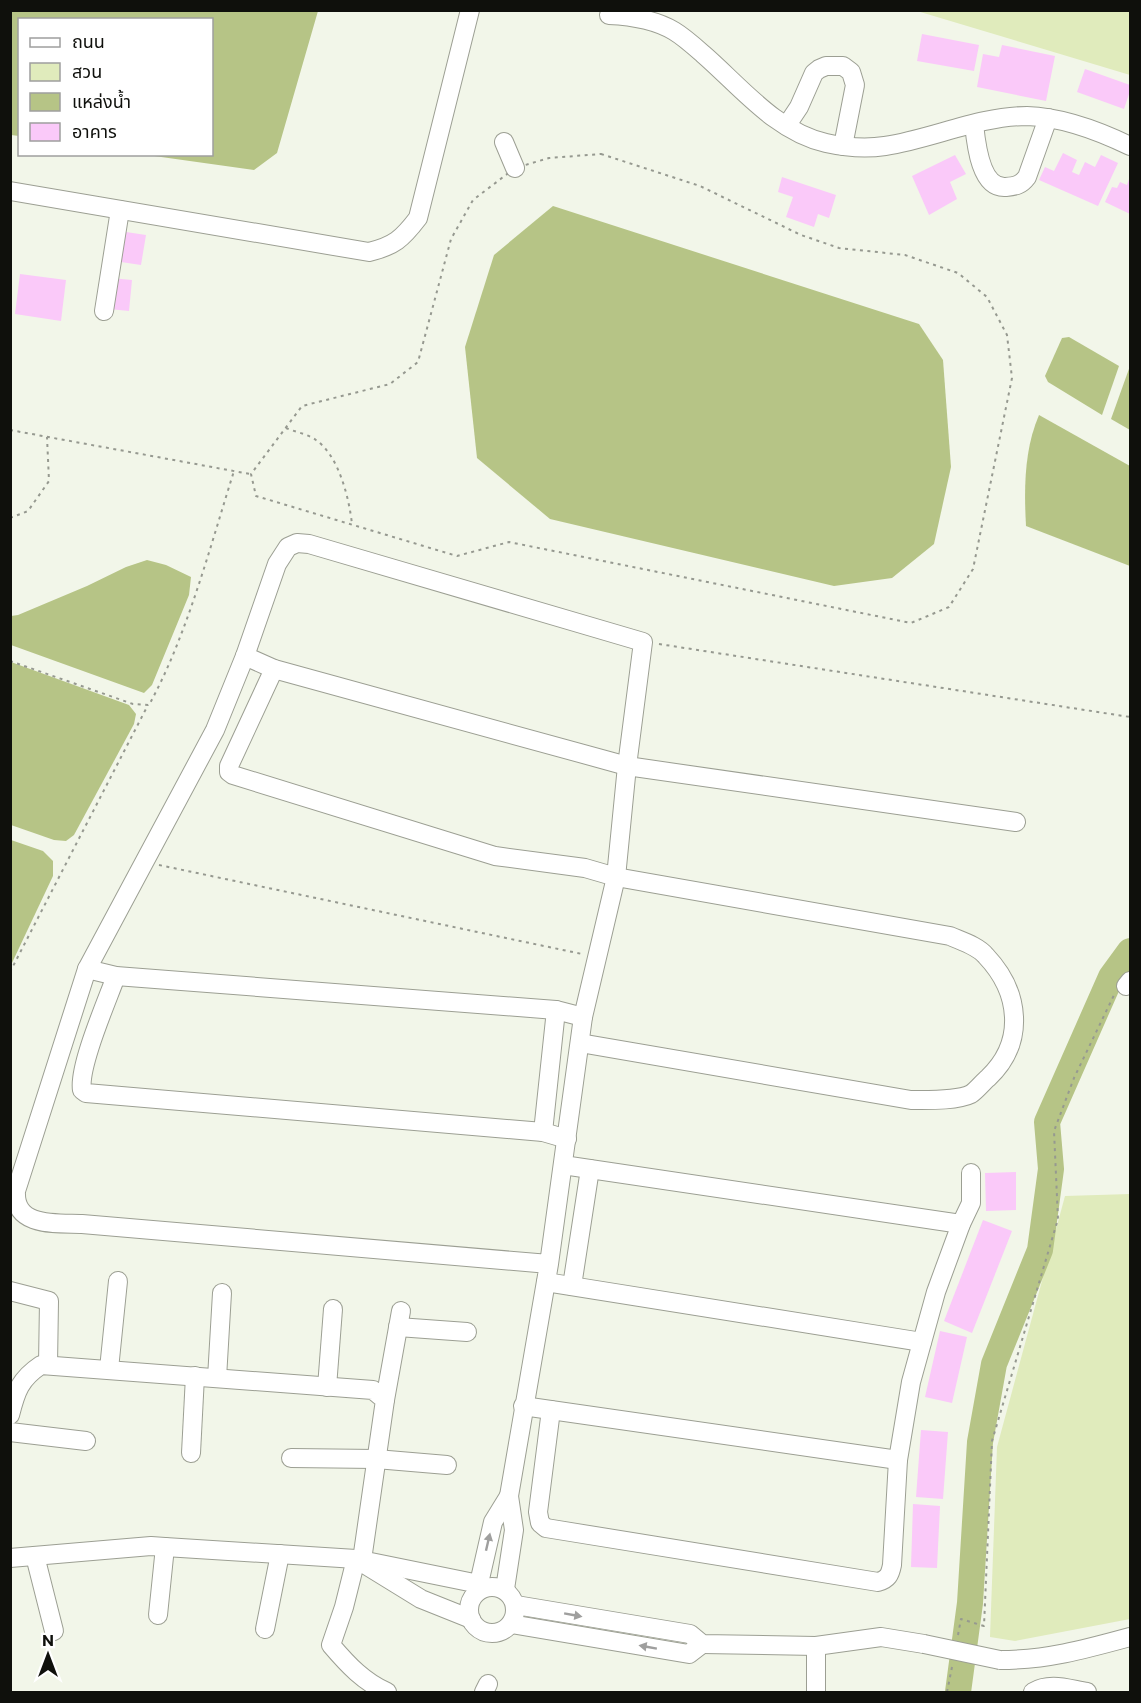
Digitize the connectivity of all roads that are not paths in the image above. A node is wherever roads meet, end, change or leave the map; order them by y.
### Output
1 (470, 10) edge
2 (609, 15) dead end
3 (1048, 118) junction
4 (974, 124) junction
5 (787, 125) junction
6 (504, 142) dead end
7 (843, 146) junction
8 (1131, 146) edge
9 (515, 168) road end
10 (10, 190) edge
11 (120, 210) junction
12 (104, 311) dead end
13 (245, 656) junction
14 (274, 669) junction
15 (627, 766) junction
16 (1016, 822) dead end
17 (616, 877) junction
18 (87, 969) junction
19 (116, 976) junction
20 (556, 1010) junction
21 (584, 1017) junction
22 (580, 1042) junction
23 (543, 1132) junction
24 (567, 1139) junction
25 (563, 1166) junction
26 (591, 1169) junction
27 (971, 1173) dead end
28 (961, 1224) junction
29 (547, 1273) junction
30 (118, 1281) dead end
31 (572, 1286) junction
32 (10, 1291) edge
33 (222, 1293) dead end
34 (333, 1309) dead end
35 (467, 1332) dead end
36 (922, 1342) junction
37 (48, 1365) junction
38 (109, 1369) junction
39 (195, 1376) junction
40 (217, 1378) junction
41 (327, 1387) junction
42 (385, 1401) junction
43 (524, 1406) junction
44 (12, 1407) edge
45 (551, 1410) junction
46 (10, 1432) edge
47 (86, 1441) dead end
48 (191, 1453) dead end
49 (291, 1458) dead end
50 (376, 1459) junction
51 (898, 1460) junction
52 (447, 1465) dead end
53 (509, 1496) junction
54 (165, 1547) junction
55 (280, 1554) junction
56 (35, 1556) junction
57 (10, 1558) edge
58 (359, 1560) junction
59 (478, 1588) junction
60 (505, 1590) junction
61 (516, 1605) junction
62 (158, 1615) dead end
63 (471, 1619) junction
64 (511, 1624) junction
65 (265, 1629) dead end
66 (54, 1631) dead end
67 (1131, 1637) edge
68 (702, 1644) junction
69 (816, 1646) junction
70 (387, 1692) edge
71 (816, 1692) edge
72 (1033, 1692) edge
73 (1087, 1692) edge

1 - 11 street
2 - 5 street
3 - 4 street
3 - 4 street
3 - 8 street
4 - 7 street
5 - 7 street
5 - 7 street
6 - 9 street
10 - 11 street
11 - 12 street
13 - 14 street
13 - 15 street
13 - 18 street
14 - 15 street
14 - 17 street
15 - 16 street
15 - 17 street
17 - 21 street
17 - 22 street
18 - 19 street
18 - 29 street
19 - 20 street
19 - 23 street
20 - 21 street
20 - 23 street
21 - 22 street
22 - 24 street
23 - 24 street
24 - 25 street
25 - 26 street
25 - 29 street
26 - 28 street
26 - 31 street
27 - 28 street
28 - 36 street
29 - 31 street
29 - 43 street
30 - 38 street
31 - 36 street
32 - 37 street
33 - 40 street
34 - 41 street
35 - 42 street
36 - 51 street
37 - 38 street
37 - 44 street
38 - 39 street
39 - 40 street
39 - 48 street
40 - 41 street
41 - 42 street
42 - 50 street
43 - 45 street
43 - 53 street
45 - 51 street
45 - 51 street
46 - 47 street
49 - 50 street
50 - 52 street
50 - 58 street
59 -> 53 street
53 - 60 street
54 - 55 street
54 - 56 street
54 - 62 street
55 - 58 street
55 - 65 street
56 - 57 street
56 - 66 street
58 - 59 street
58 - 63 street
58 - 70 street
59 - 60 street
59 - 63 street
60 - 61 street
61 - 64 street
61 -> 68 street
63 - 64 street
68 -> 64 street
67 - 69 street, bridge
68 - 69 street
69 - 71 street
72 - 73 street

